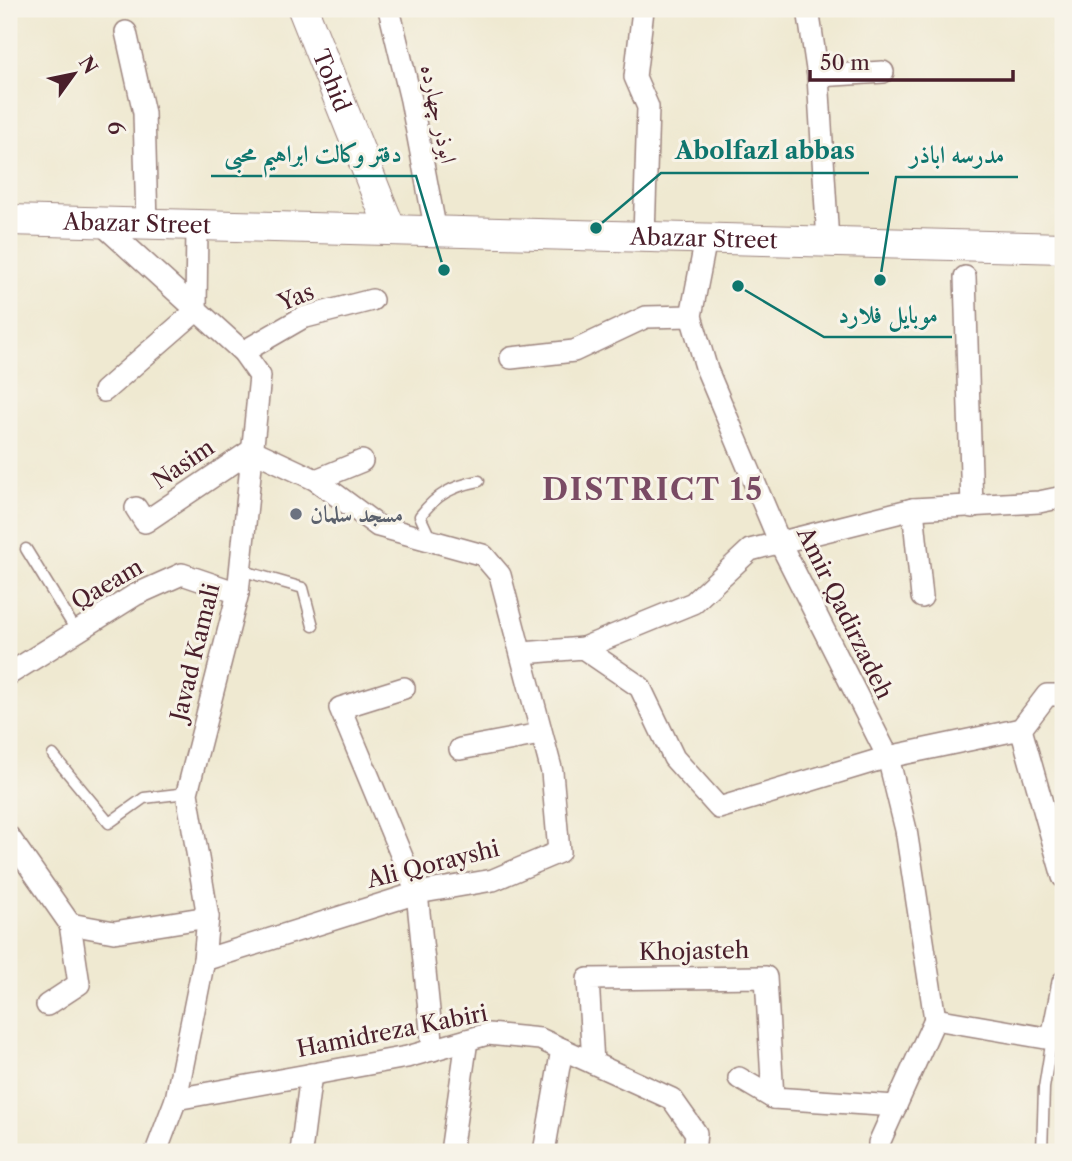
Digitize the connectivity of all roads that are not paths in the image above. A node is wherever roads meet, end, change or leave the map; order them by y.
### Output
1 (303, 9) edge
2 (389, 9) edge
3 (808, 9) edge
4 (643, 10) edge
5 (126, 32) dead end
6 (883, 72) dead end
7 (818, 76) junction
8 (11, 217) edge
9 (101, 223) junction
10 (147, 224) junction
11 (197, 225) junction
12 (391, 230) junction
13 (436, 232) junction
14 (644, 237) junction
15 (706, 239) junction
16 (828, 242) junction
17 (1063, 248) edge
18 (965, 277) dead end
19 (372, 300) dead end
20 (196, 311) junction
21 (691, 316) junction
22 (243, 352) junction
23 (510, 358) dead end
24 (104, 391) dead end
25 (252, 450) junction
26 (362, 461) dead end
27 (316, 480) junction
28 (479, 481) dead end
29 (1063, 497) edge
30 (972, 506) junction
31 (913, 509) junction
32 (140, 515) dead end
33 (431, 540) junction
34 (780, 543) junction
35 (26, 549) dead end
36 (240, 570) junction
37 (239, 593) junction
38 (922, 597) dead end
39 (313, 625) dead end
40 (77, 632) junction
41 (583, 648) junction
42 (523, 653) junction
43 (9, 674) edge
44 (404, 688) dead end
45 (1063, 695) edge
46 (1021, 729) junction
47 (540, 734) junction
48 (460, 749) dead end
49 (53, 755) dead end
50 (888, 757) junction
51 (187, 793) junction
52 (9, 837) edge
53 (1063, 877) edge
54 (417, 893) junction
55 (208, 917) junction
56 (70, 924) junction
57 (204, 961) junction
58 (1063, 982) edge
59 (47, 1005) dead end
60 (935, 1019) junction
61 (467, 1040) junction
62 (1057, 1040) edge
63 (562, 1049) junction
64 (433, 1050) junction
65 (593, 1063) junction
66 (311, 1074) junction
67 (739, 1078) dead end
68 (773, 1098) junction
69 (176, 1099) junction
70 (895, 1107) junction
71 (156, 1152) edge
72 (301, 1152) edge
73 (451, 1152) edge
74 (544, 1152) edge
75 (694, 1152) edge
76 (879, 1152) edge
77 (1042, 1152) edge

1 - 12 main road, Tohid
2 - 13 street, ابوذر چهارده
3 - 7 street
4 - 14 street
5 - 10 street, 9
6 - 7 street
7 - 16 street
8 - 9 main road, Abazar Street
9 - 10 main road, Abazar Street
9 - 20 street, Javad Kamali
10 - 11 main road, Abazar Street
11 - 12 main road, Abazar Street
11 - 20 street
12 - 13 main road, Abazar Street
13 - 14 main road, Abazar Street
14 - 15 main road, Abazar Street
15 - 16 main road, Abazar Street
15 - 21 street, Amir Qadirzadeh
16 - 17 main road, Abazar Street
18 - 30 street
19 - 22 street, Yas
20 - 22 street, Javad Kamali
20 - 24 street
21 - 23 street
21 - 34 street, Amir Qadirzadeh
22 - 25 street, Javad Kamali
25 - 27 street, Ali Qorayshi
25 - 32 street, Nasim
25 - 36 street, Javad Kamali
26 - 27 street
27 - 33 street, Ali Qorayshi
28 - 33 lane
29 - 30 street
30 - 31 street
31 - 34 street
31 - 38 street
33 - 42 street, Ali Qorayshi
34 - 41 street
34 - 50 street, Amir Qadirzadeh
35 - 40 lane
36 - 37 street, Javad Kamali
36 - 39 lane
37 - 40 street, Qaeam
37 - 51 street, Javad Kamali
40 - 43 street, Qaeam
41 - 42 street
41 - 50 street
42 - 47 street, Ali Qorayshi
44 - 54 street
45 - 46 street
46 - 50 street
46 - 53 street
47 - 48 street
47 - 54 street, Ali Qorayshi
49 - 51 lane
50 - 60 street, Amir Qadirzadeh
51 - 55 street, Javad Kamali
52 - 56 street
54 - 57 street, Ali Qorayshi
54 - 64 street
55 - 56 street
55 - 57 street, Javad Kamali
56 - 59 street
57 - 69 street, Javad Kamali
58 - 62 street
60 - 62 street
60 - 70 street
61 - 63 street, Hamidreza Kabiri
61 - 64 street, Hamidreza Kabiri
61 - 73 street
62 - 77 lane
63 - 65 street, Hamidreza Kabiri
63 - 74 street
64 - 66 street, Hamidreza Kabiri
65 - 68 street, Khojasteh
65 - 75 street, Hamidreza Kabiri
66 - 69 street, Hamidreza Kabiri
66 - 72 street
67 - 68 street
68 - 70 street
69 - 71 street, Javad Kamali
70 - 76 street

